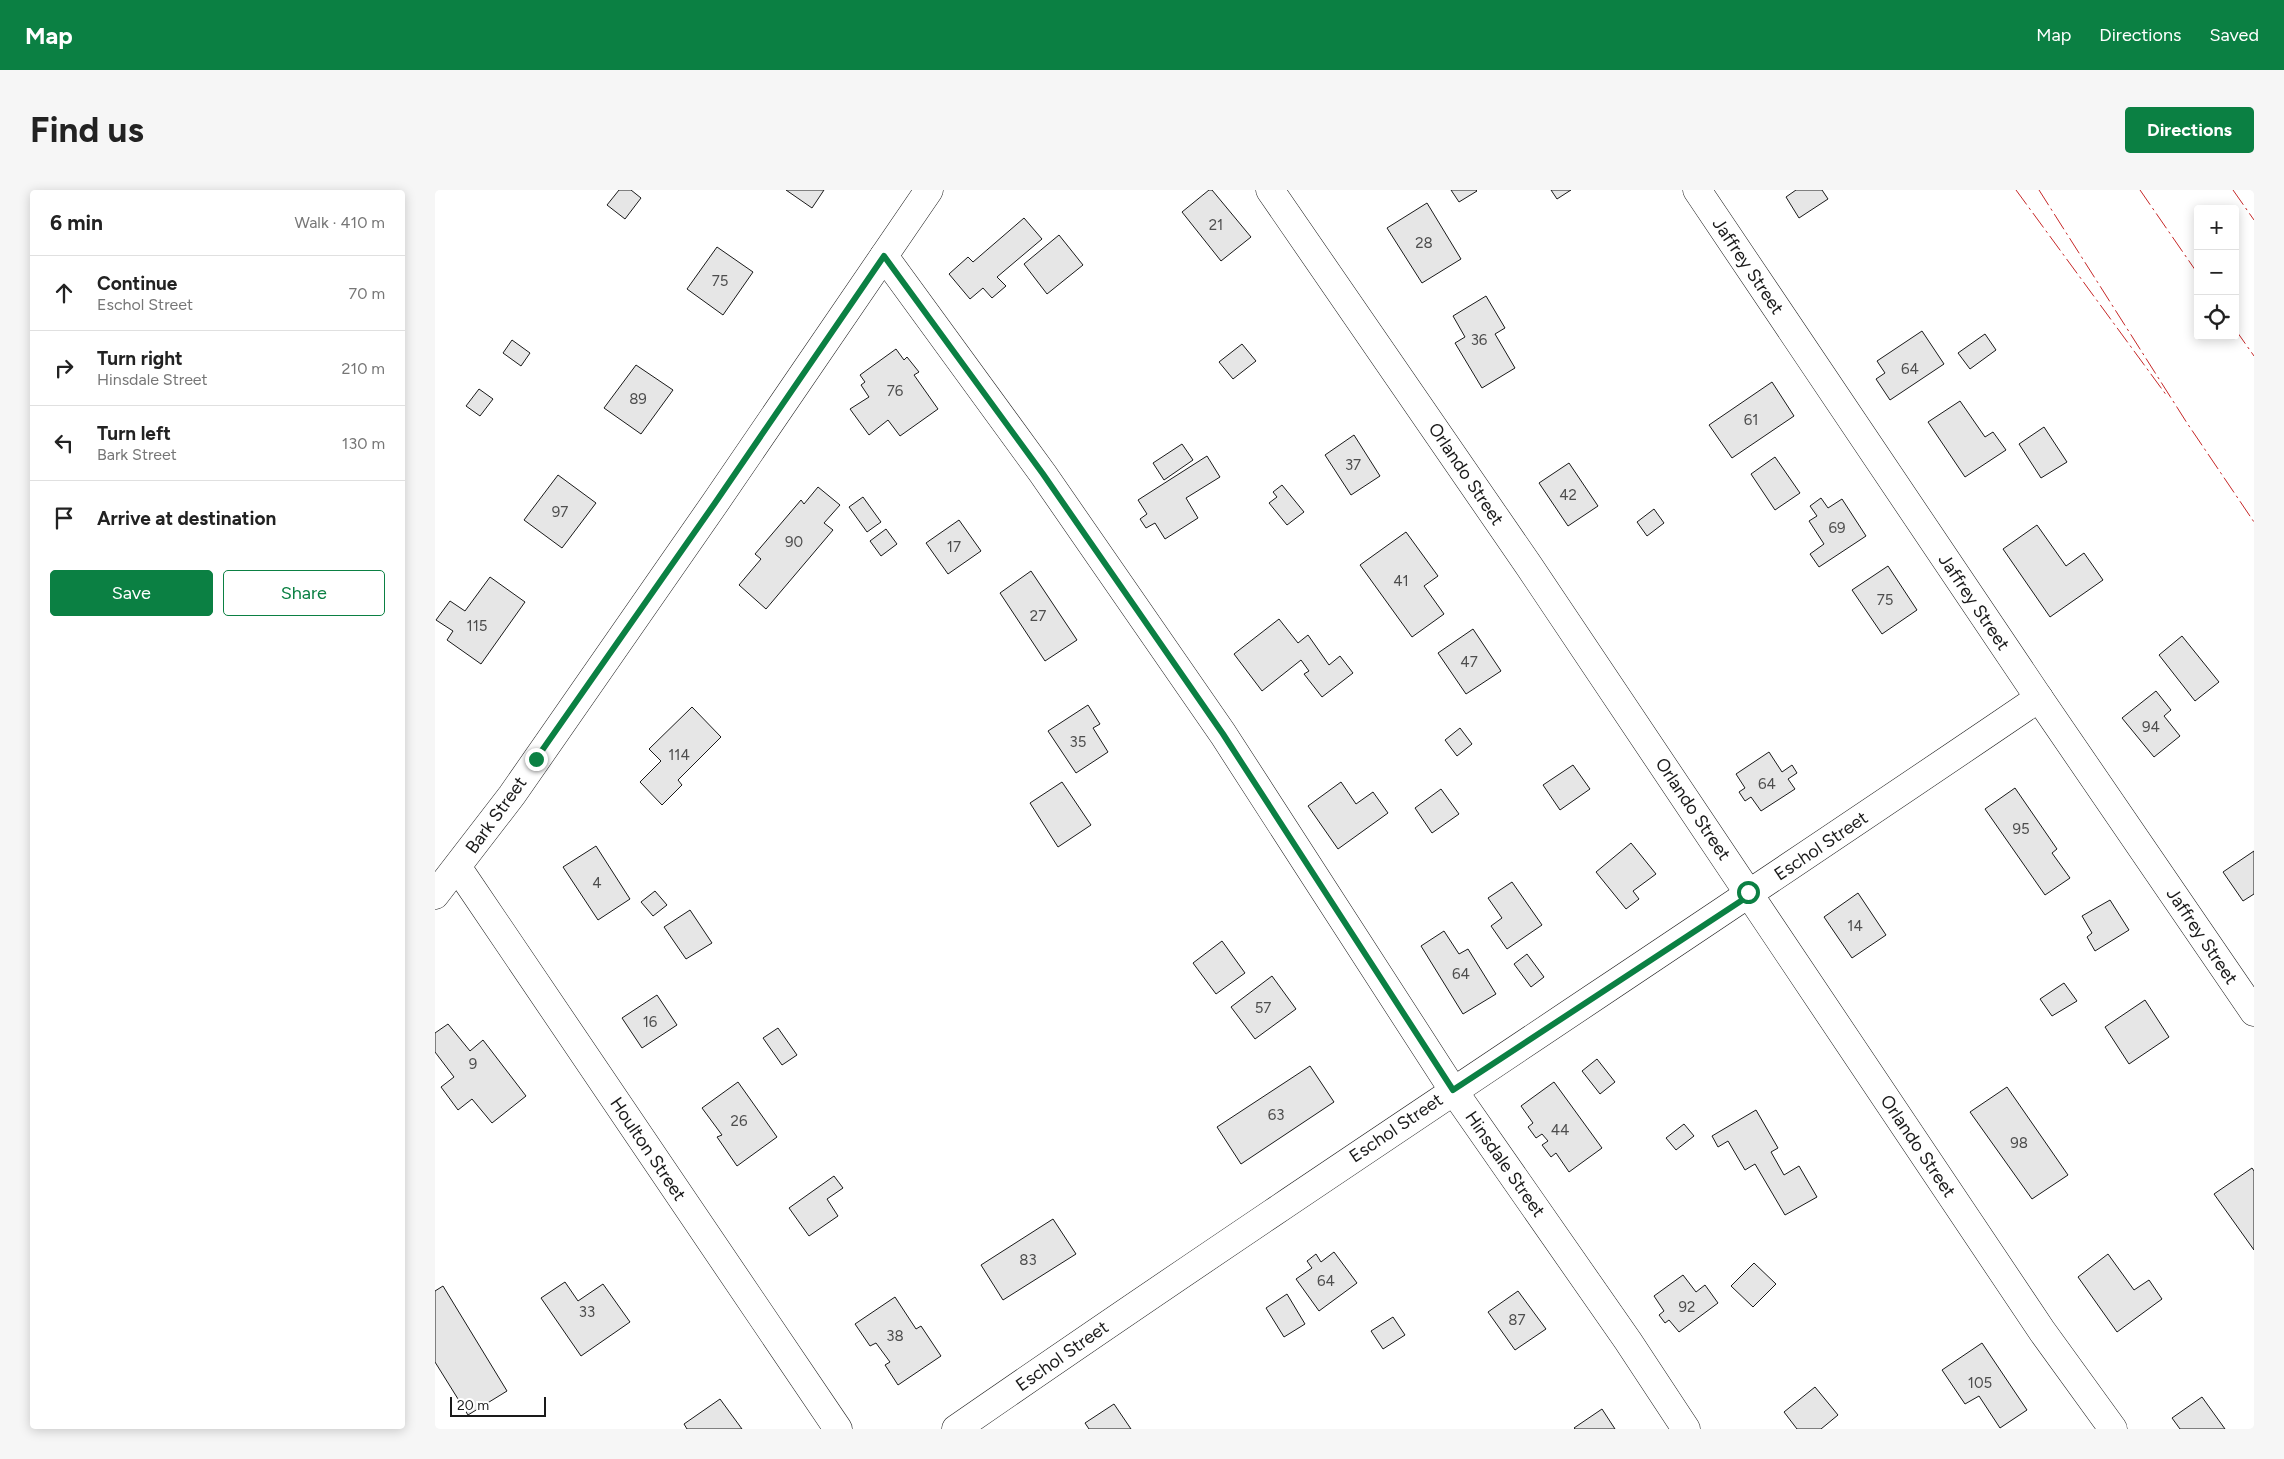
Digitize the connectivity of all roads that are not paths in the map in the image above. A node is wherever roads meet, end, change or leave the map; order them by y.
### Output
1 (929, 190) edge
2 (1270, 190) edge
3 (1697, 190) edge
4 (884, 256) junction
5 (2039, 698) junction
6 (458, 868) junction
7 (435, 895) edge
8 (1750, 895) junction
9 (2254, 1012) edge
10 (1453, 1090) junction
11 (838, 1429) edge
12 (956, 1429) edge
13 (1686, 1429) edge
14 (2113, 1429) edge

1 - 4 street, Bark Street
2 - 8 street, Orlando Street
3 - 5 street, Jaffrey Street
4 - 6 street, Bark Street
4 - 10 street, Hinsdale Street
5 - 8 street, Eschol Street
5 - 9 street, Jaffrey Street
6 - 7 street, Bark Street
6 - 11 street, Houlton Street
8 - 10 street, Eschol Street
8 - 14 street, Orlando Street
10 - 12 street, Eschol Street
10 - 13 street, Hinsdale Street

